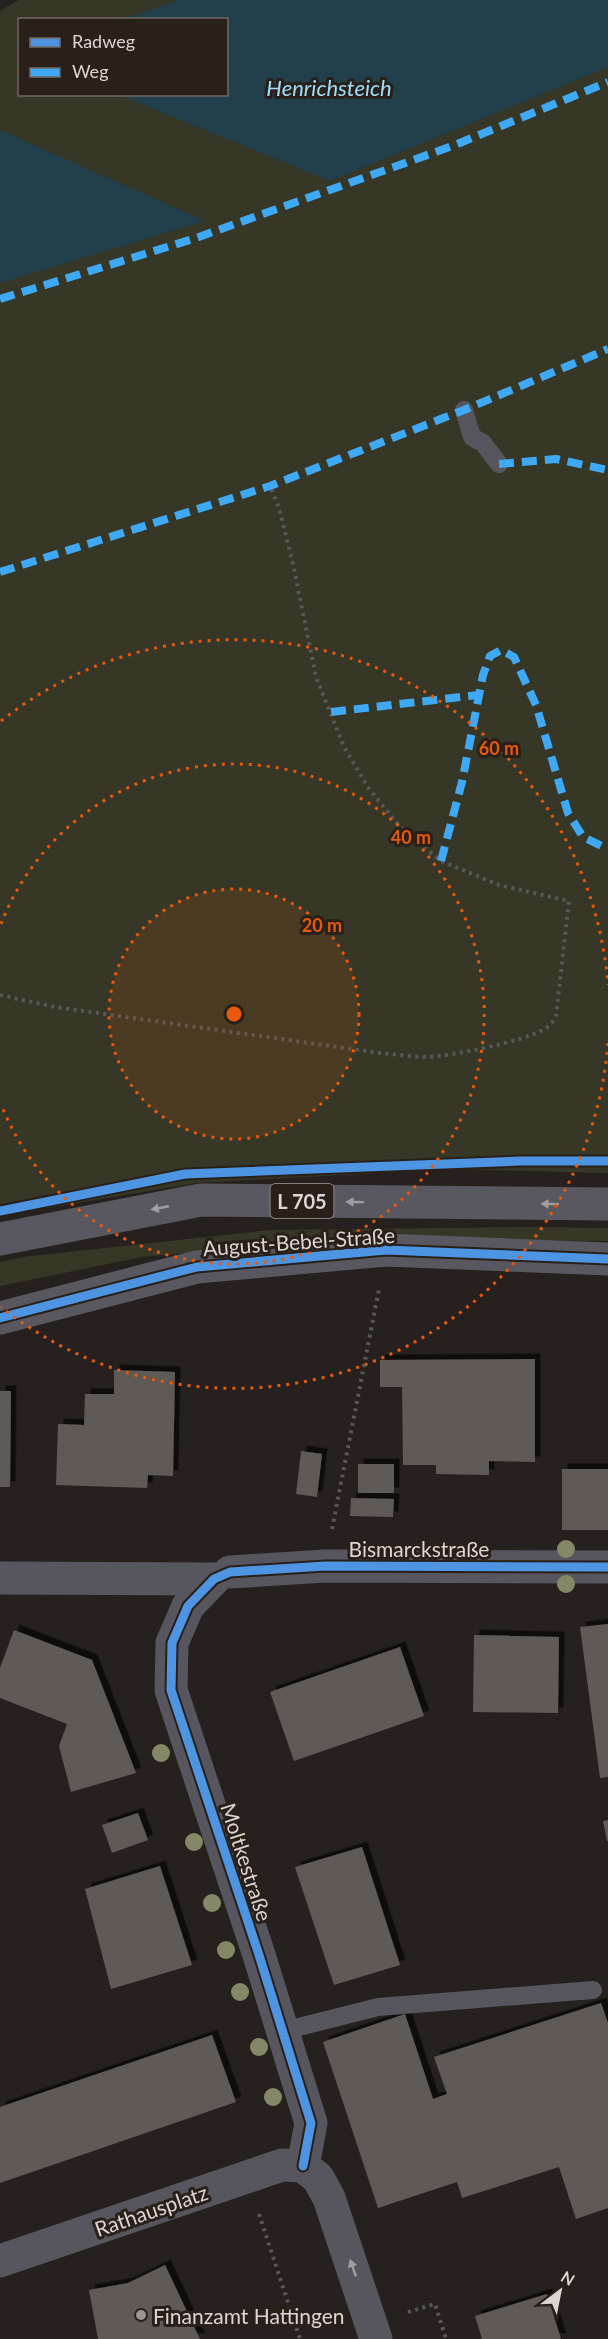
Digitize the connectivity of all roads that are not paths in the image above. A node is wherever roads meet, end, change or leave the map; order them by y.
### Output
1 (464, 410) dead end
2 (499, 464) dead end
3 (608, 1204) edge
4 (0, 1239) edge
5 (608, 1258) edge
6 (0, 1318) edge
7 (608, 1567) edge
8 (222, 1576) junction
9 (0, 1578) edge
10 (593, 1989) dead end
11 (283, 2031) junction
12 (303, 2166) junction
13 (0, 2261) edge
14 (374, 2331) edge

1 - 2 lane
3 -> 4 main road, August-Bebel-Straße / L 705
5 - 6 main road, August-Bebel-Straße
7 - 8 street, Bismarckstraße
8 - 9 street, Bismarckstraße
8 - 11 street, Moltkestraße
10 - 11 lane
11 - 12 street, Moltkestraße
12 - 13 street, Rathausplatz
14 -> 12 street

